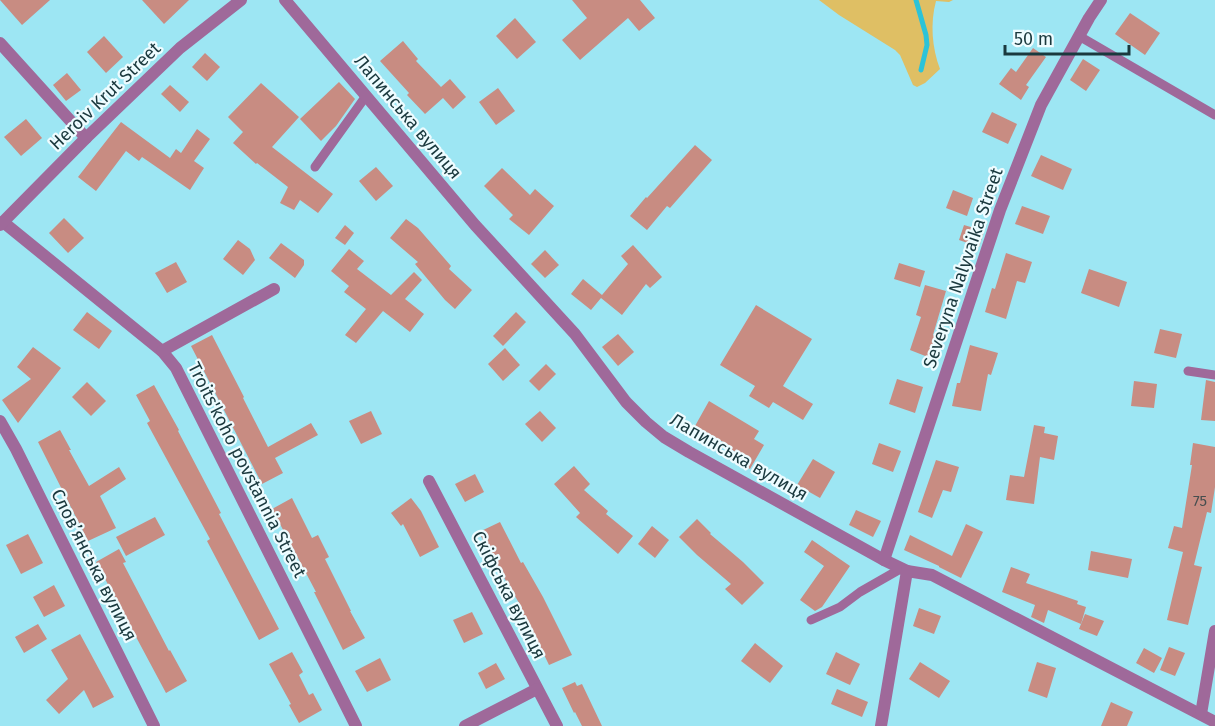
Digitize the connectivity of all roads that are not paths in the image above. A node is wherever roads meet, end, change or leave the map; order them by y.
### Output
1 (241, 0) edge
2 (285, 0) edge
3 (1101, 0) edge
4 (1079, 36) junction
5 (0, 43) edge
6 (366, 96) junction
7 (1215, 115) edge
8 (86, 138) junction
9 (315, 167) dead end
10 (1, 224) edge
11 (274, 289) dead end
12 (162, 351) junction
13 (1188, 371) dead end
14 (1215, 375) edge
15 (0, 421) edge
16 (429, 481) dead end
17 (884, 560) junction
18 (905, 570) junction
19 (812, 620) dead end
20 (1215, 631) edge
21 (537, 689) junction
22 (1201, 714) junction
23 (1215, 722) edge
24 (154, 726) edge
25 (356, 726) edge
26 (465, 726) edge
27 (557, 726) edge
28 (881, 726) edge

1 - 8 street, Heroiv Krut Street
2 - 6 street, Лапинська вулиця
3 - 4 street, Severyna Nalyvaika Street
4 - 7 lane
4 - 17 street, Severyna Nalyvaika Street
5 - 8 street
6 - 9 lane
6 - 17 street, Лапинська вулиця
8 - 10 street, Heroiv Krut Street
10 - 12 street, Troits'koho povstannia Street
11 - 12 street
12 - 25 street, Troits'koho povstannia Street
13 - 14 lane
15 - 24 street, Словʼянська вулиця
16 - 21 street, Скіфська вулиця
17 - 18 street, Лапинська вулиця
18 - 19 lane
18 - 22 street, Лапинська вулиця
18 - 28 street
20 - 22 street
21 - 26 street
21 - 27 street, Скіфська вулиця
22 - 23 street, Лапинська вулиця

